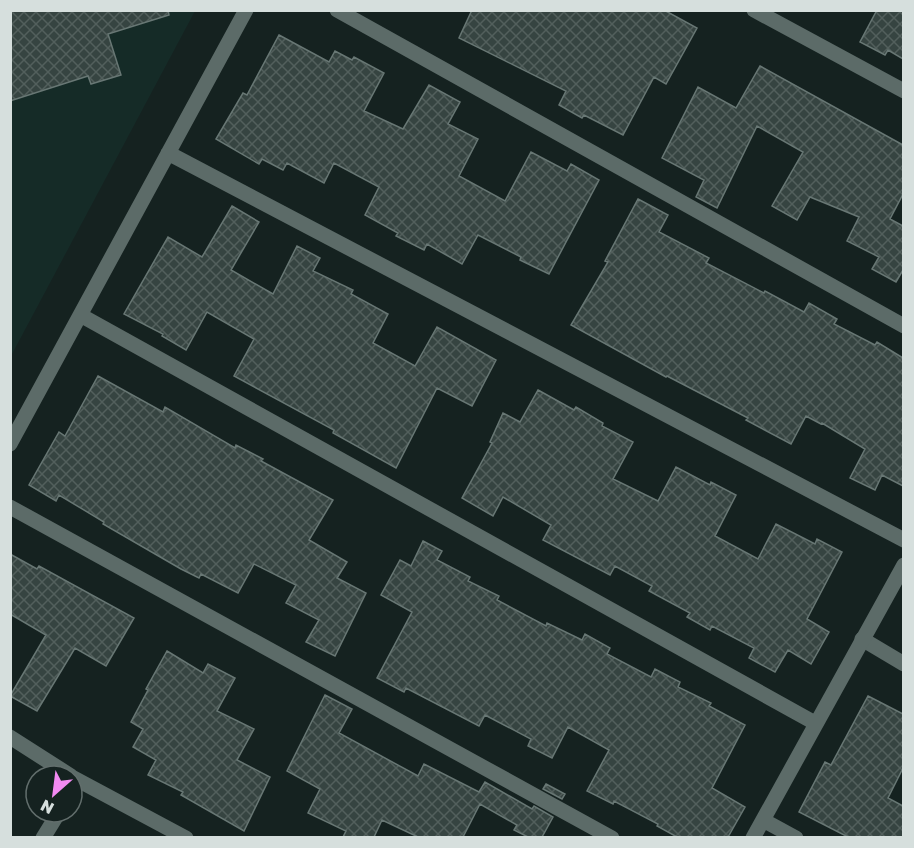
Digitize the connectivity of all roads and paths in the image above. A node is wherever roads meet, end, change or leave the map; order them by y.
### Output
1 (246, 10) edge
2 (337, 10) edge
3 (754, 10) edge
4 (903, 91) edge
5 (168, 153) junction
6 (82, 316) junction
7 (903, 326) edge
8 (10, 444) edge
9 (10, 507) edge
10 (903, 540) edge
11 (903, 565) edge
12 (862, 639) junction
13 (903, 663) edge
14 (815, 723) junction
15 (10, 737) edge
16 (49, 764) edge
17 (84, 786) edge
18 (763, 820) junction
19 (51, 824) edge
20 (43, 837) edge
21 (186, 837) edge
22 (612, 837) edge
23 (753, 837) edge
24 (796, 837) edge

1 - 5 street
2 - 7 street
3 - 4 street
5 - 6 street
5 - 10 street
6 - 8 street
6 - 14 street
9 - 22 street
11 - 12 street
12 - 13 street
12 - 14 street
14 - 18 street
15 - 16 street
17 - 21 street
18 - 23 street
18 - 24 street
19 - 20 street

